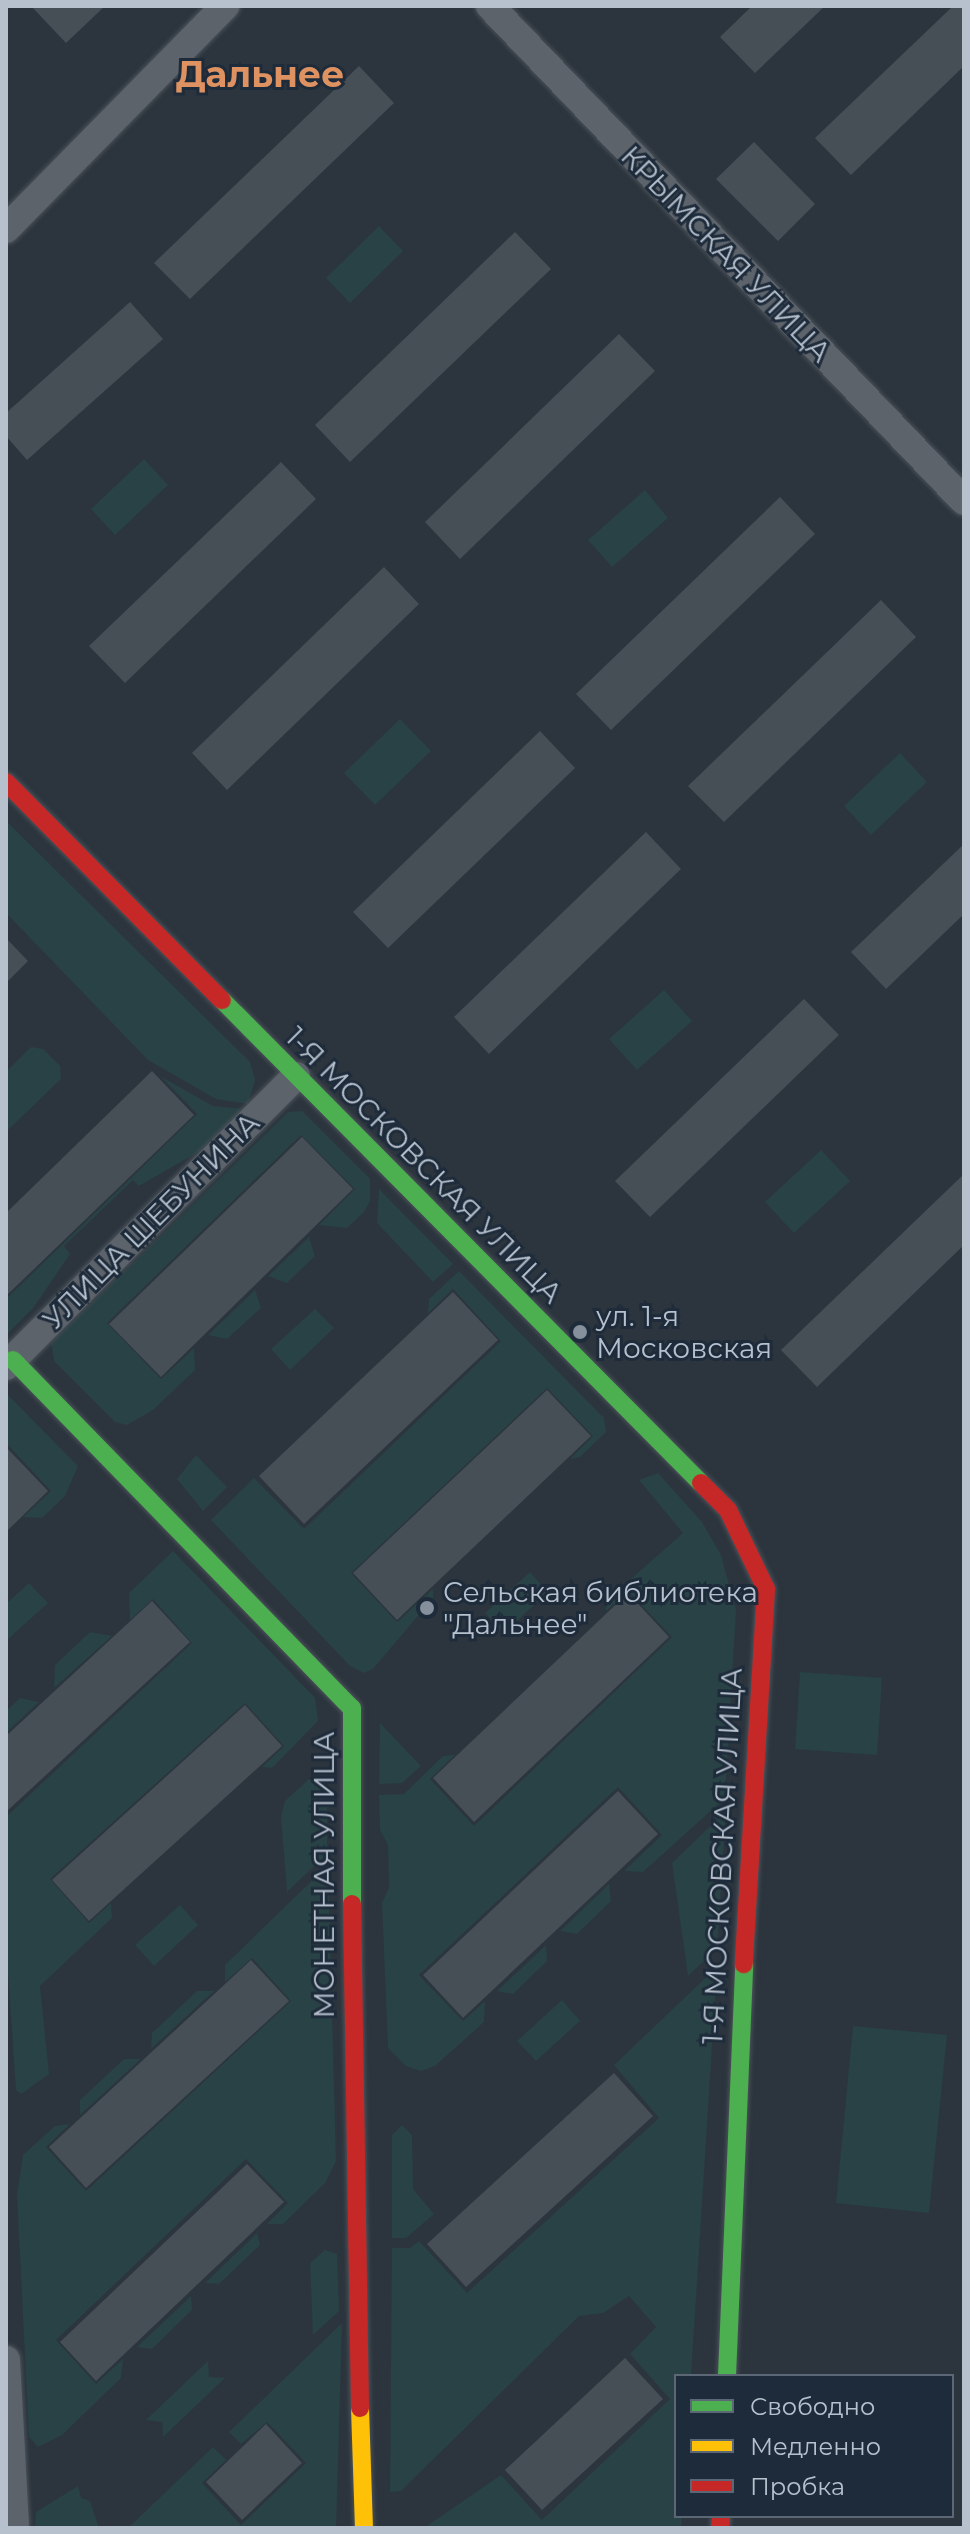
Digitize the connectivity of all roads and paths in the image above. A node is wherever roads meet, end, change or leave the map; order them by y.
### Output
1 (225, 6) edge
2 (490, 6) edge
3 (6, 229) edge
4 (964, 501) edge
5 (6, 782) edge
6 (296, 1076) junction
7 (9, 1363) edge
8 (6, 2360) edge
9 (727, 2374) edge
10 (15, 2528) edge
11 (364, 2528) edge

1 - 3 street
2 - 4 street, КРЫМСКАЯ УЛИЦА
5 - 6 street, 1-Я МОСКОВСКАЯ УЛИЦА
6 - 7 street, УЛИЦА ШЕБУНИНА
6 - 9 street, 1-Я МОСКОВСКАЯ УЛИЦА
7 - 11 street, МОНЕТНАЯ УЛИЦА
8 - 10 street

